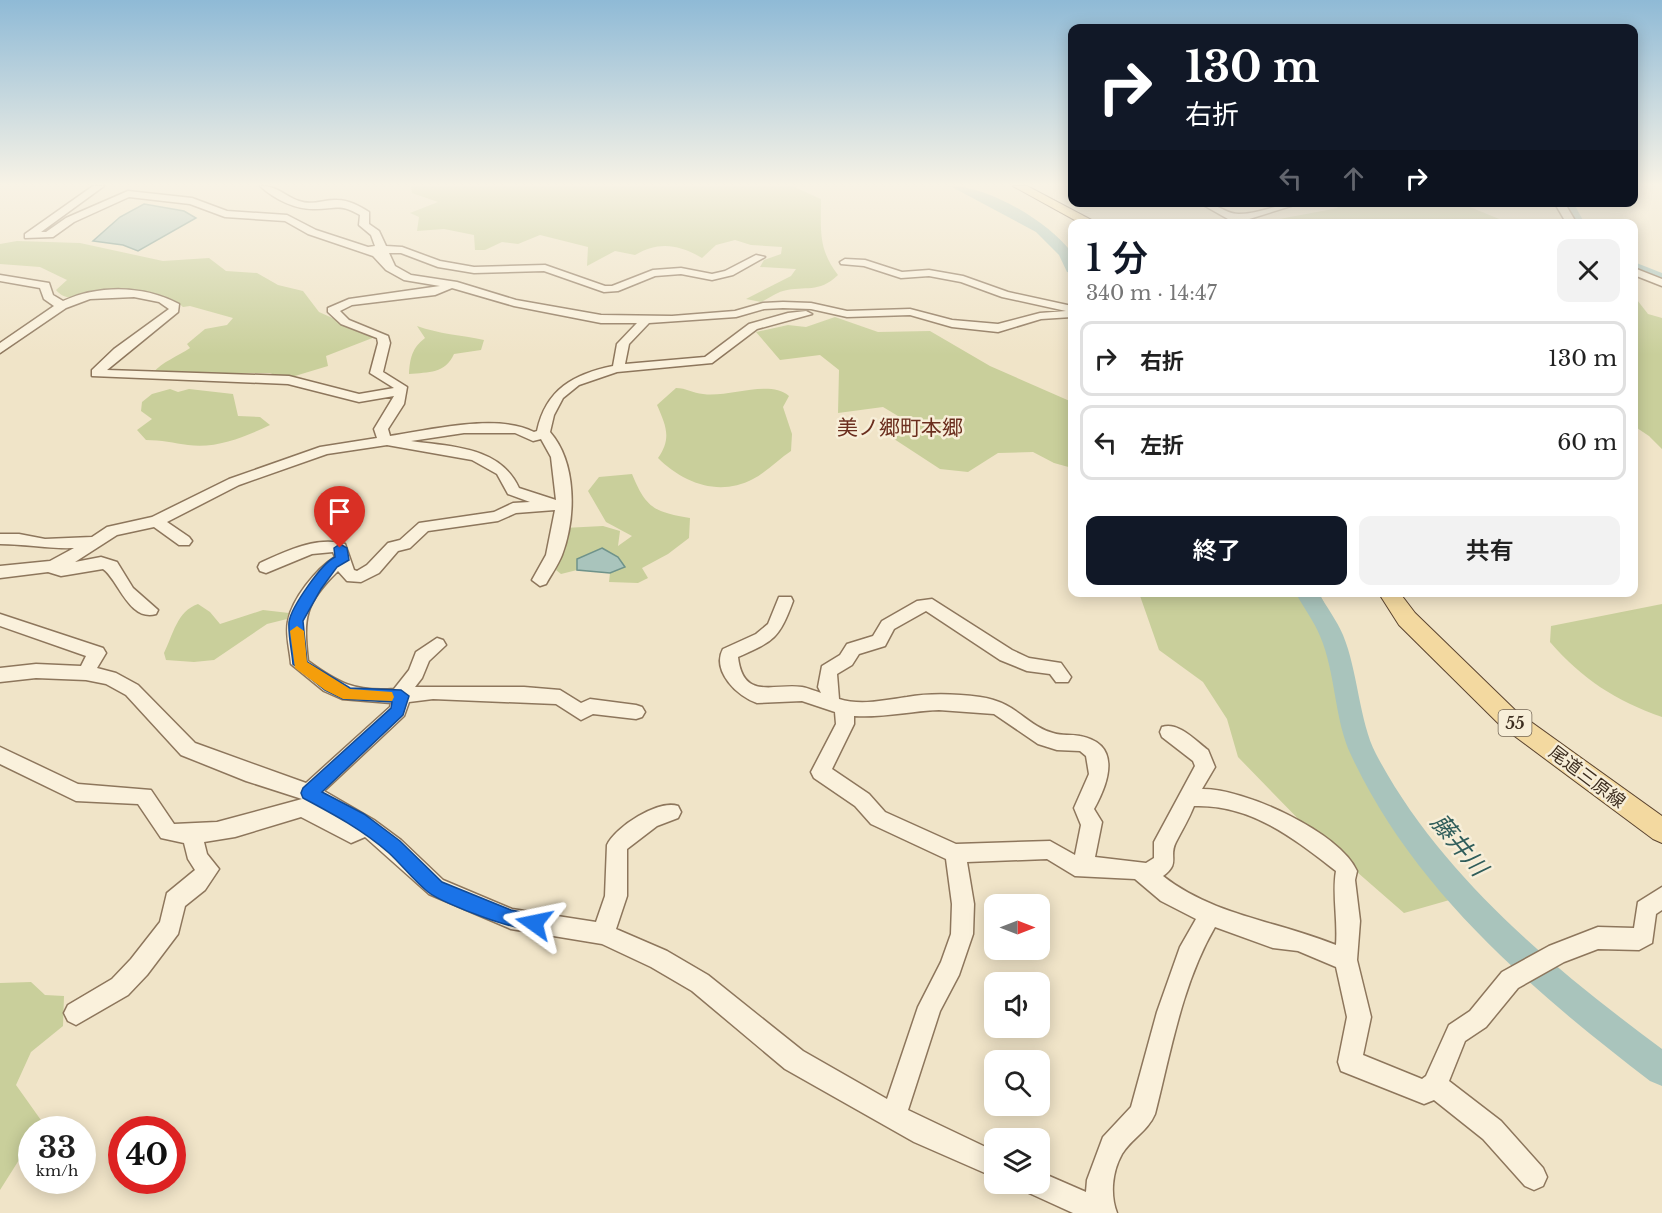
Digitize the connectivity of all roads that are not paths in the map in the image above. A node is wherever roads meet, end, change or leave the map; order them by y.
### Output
1 (344, 243) edge
2 (379, 243) edge
3 (384, 255) junction
4 (760, 257) dead end
5 (845, 262) dead end
6 (1638, 273) edge
7 (0, 278) edge
8 (1662, 283) edge
9 (450, 285) junction
10 (62, 306) junction
11 (1068, 308) edge
12 (824, 310) junction
13 (1068, 314) edge
14 (645, 321) junction
15 (0, 349) edge
16 (644, 364) junction
17 (619, 365) junction
18 (591, 374) junction
19 (401, 391) junction
20 (543, 434) junction
21 (385, 440) junction
22 (558, 505) junction
23 (156, 521) junction
24 (0, 539) edge
25 (184, 541) dead end
26 (92, 542) junction
27 (342, 560) junction
28 (52, 566) junction
29 (266, 567) dead end
30 (0, 572) edge
31 (540, 580) dead end
32 (1392, 597) edge
33 (785, 601) dead end
34 (150, 610) dead end
35 (0, 620) edge
36 (437, 645) dead end
37 (86, 673) junction
38 (0, 675) edge
39 (1062, 677) dead end
40 (401, 696) junction
41 (837, 705) junction
42 (636, 712) dead end
43 (1169, 732) dead end
44 (1, 757) edge
45 (309, 793) junction
46 (1188, 798) junction
47 (671, 812) dead end
48 (367, 826) junction
49 (1662, 831) edge
50 (192, 834) junction
51 (955, 853) junction
52 (1083, 866) junction
53 (1145, 876) junction
54 (1662, 897) edge
55 (1210, 915) junction
56 (603, 934) junction
57 (1347, 960) junction
58 (76, 1013) dead end
59 (1435, 1085) junction
60 (893, 1117) junction
61 (984, 1159) edge
62 (1534, 1177) dead end
63 (1050, 1189) edge
64 (1101, 1212) edge

1 - 3 street
2 - 3 street
3 - 4 street
3 - 9 street
5 - 11 street
6 - 8 street
7 - 10 street
9 - 14 street
9 - 19 street
10 - 15 street
10 - 19 street
12 - 13 street
12 - 14 street
12 - 16 street
14 - 17 street
16 - 17 street
16 - 18 street
17 - 18 street
18 - 20 street
19 - 21 street
20 - 21 street
20 - 22 street
21 - 22 street
21 - 23 street
22 - 27 street
22 - 31 street
23 - 25 street
23 - 26 street
24 - 26 street
26 - 28 street
27 - 29 street
27 - 40 street
28 - 30 street
28 - 34 street
32 - 49 main road, 尾道三原線 / 55
33 - 41 street
35 - 37 street
36 - 40 street
37 - 38 street
37 - 45 street
39 - 41 street
40 - 42 street
40 - 45 street
41 - 51 street
41 - 52 street
43 - 46 street
44 - 50 street
45 - 48 street
46 - 53 street
46 - 57 street
47 - 56 street
48 - 50 street
48 - 56 street
50 - 58 street
51 - 52 street
51 - 60 street
52 - 53 street
53 - 55 street
54 - 59 street
55 - 57 street
55 - 64 street
56 - 60 street
57 - 59 street
59 - 62 street
60 - 61 street
63 - 64 street

